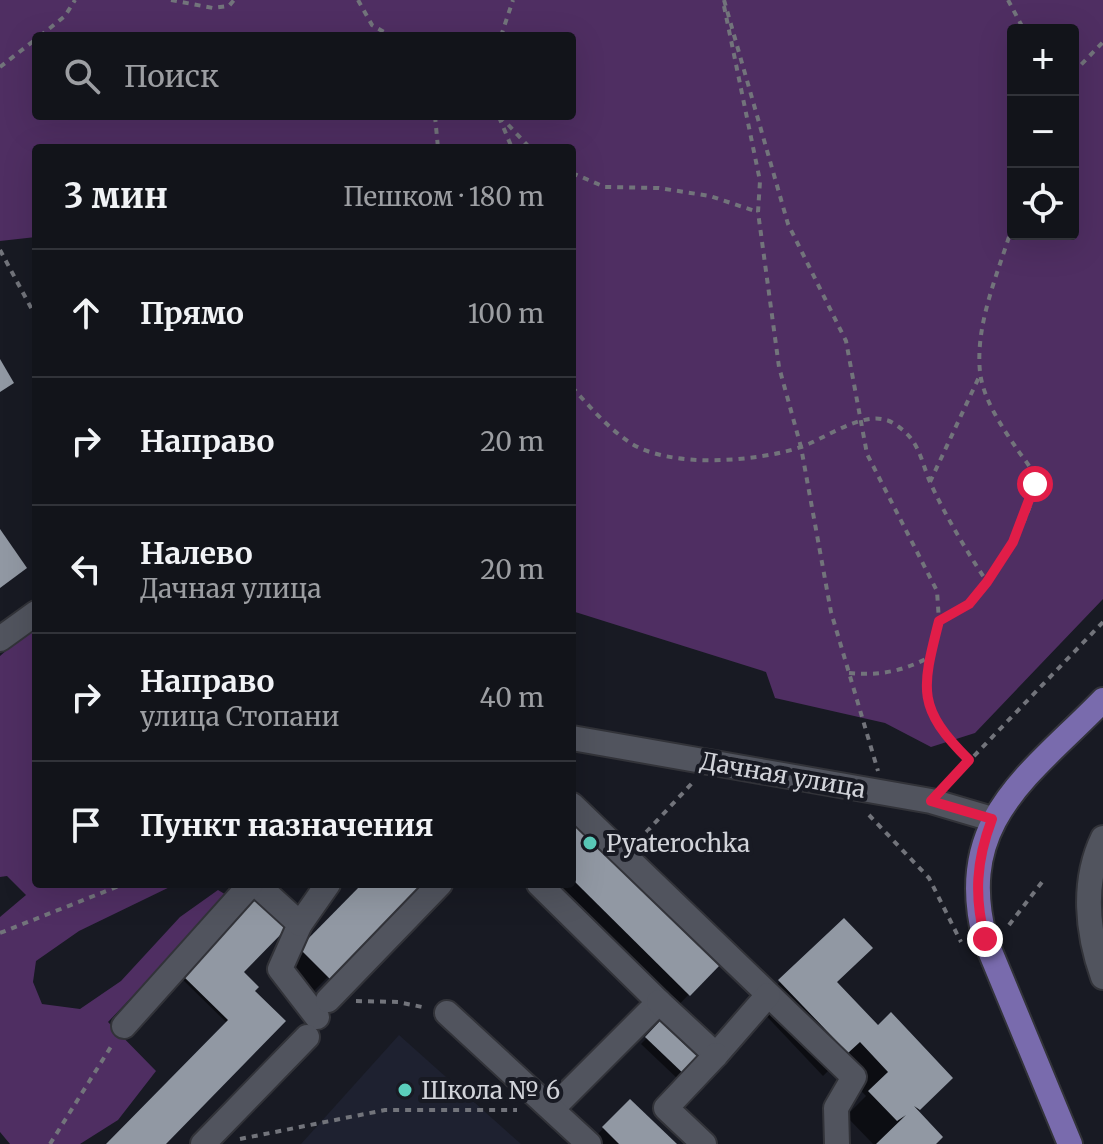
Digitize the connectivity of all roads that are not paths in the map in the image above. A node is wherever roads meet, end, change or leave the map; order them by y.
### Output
1 (32, 616) edge
2 (0, 639) edge
3 (1103, 700) edge
4 (577, 745) edge
5 (576, 809) edge
6 (992, 819) junction
7 (1103, 838) edge
8 (249, 888) edge
9 (258, 888) edge
10 (325, 888) edge
11 (436, 888) edge
12 (543, 888) edge
13 (300, 924) junction
14 (1103, 977) edge
15 (768, 995) junction
16 (659, 1002) junction
17 (447, 1013) road end
18 (317, 1018) junction
19 (124, 1026) road end
20 (716, 1055) junction
21 (552, 1109) junction
22 (203, 1144) edge
23 (589, 1144) edge
24 (704, 1144) edge
25 (837, 1144) edge
26 (1070, 1144) edge

1 - 2 street
3 - 6 main road
4 - 6 street, Дачная улица
5 - 15 street
6 - 26 main road
7 - 14 street
8 - 19 street
9 - 13 street
10 - 13 street
11 - 18 street
12 - 16 street
13 - 18 street
15 - 20 street
15 - 25 street
16 - 20 street
16 - 21 street
17 - 21 street
18 - 22 street
20 - 24 street
21 - 23 street

